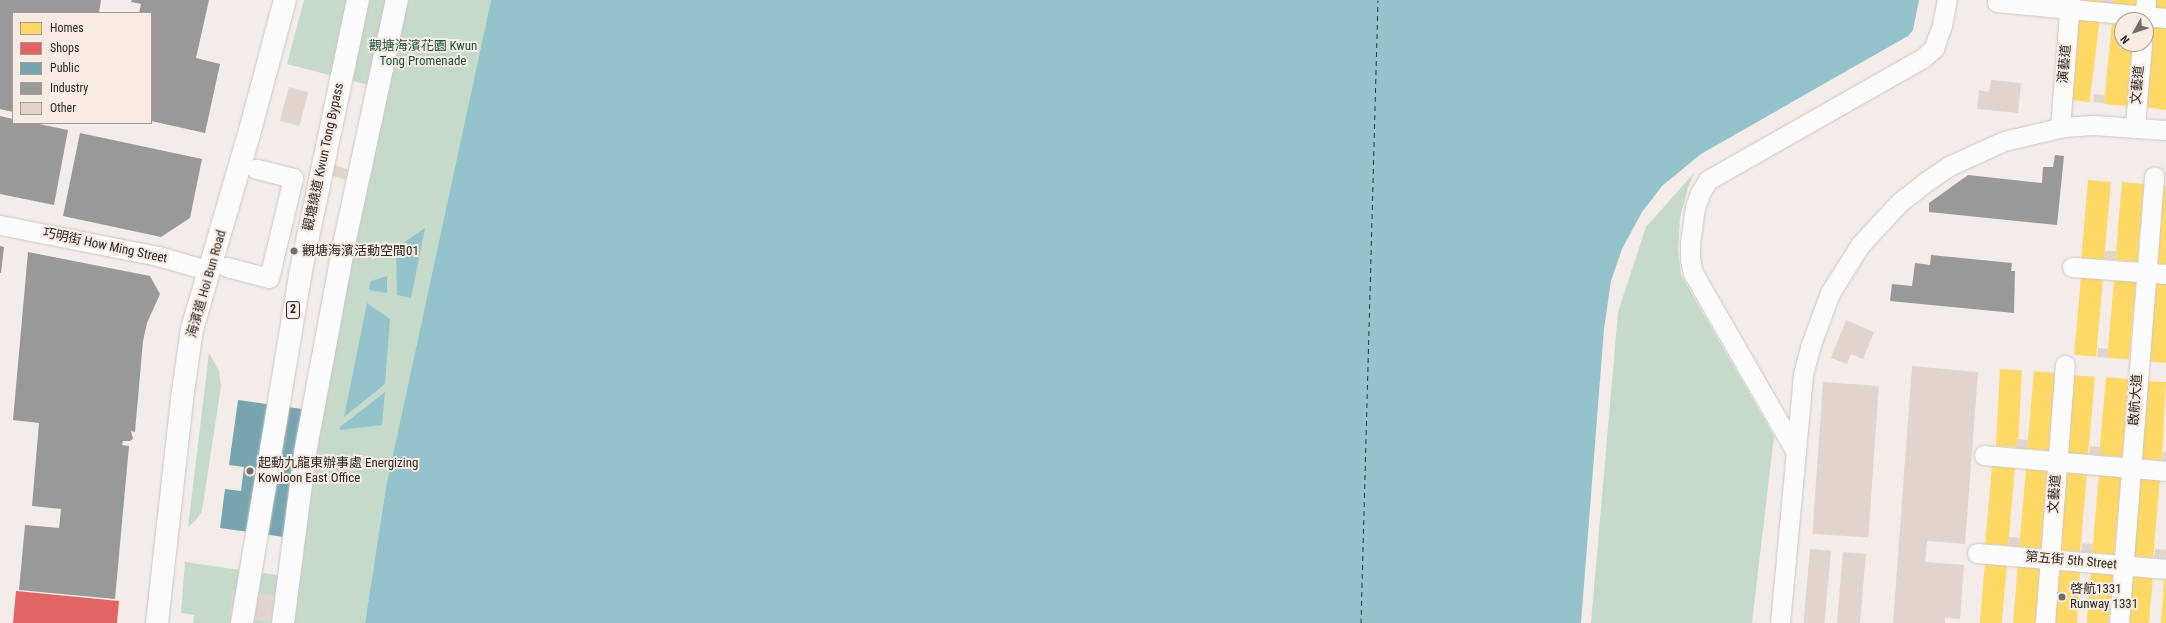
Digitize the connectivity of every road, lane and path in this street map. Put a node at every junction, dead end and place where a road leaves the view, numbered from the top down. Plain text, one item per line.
1 (285, 0) edge
2 (358, 0) edge
3 (397, 0) edge
4 (1947, 0) edge
5 (1997, 1) edge
6 (2070, 4) edge
7 (2145, 12) edge
8 (2154, 15) edge
9 (2166, 18) edge
10 (2141, 52) edge
11 (2134, 126) junction
12 (2060, 128) junction
13 (2166, 130) edge
14 (256, 169) dead end
15 (2154, 176) dead end
16 (0, 225) edge
17 (2072, 267) dead end
18 (219, 269) junction
19 (2146, 273) junction
20 (2166, 274) edge
21 (2065, 364) dead end
22 (1796, 452) junction
23 (1984, 455) dead end
24 (2057, 462) junction
25 (2131, 468) junction
26 (2166, 471) edge
27 (1977, 553) dead end
28 (2050, 559) junction
29 (2123, 565) junction
30 (2166, 569) edge
31 (161, 622) edge
32 (242, 623) edge
33 (283, 623) edge
34 (1780, 623) edge
35 (2045, 623) edge
36 (2119, 623) edge

1 - 18 main road, 海濱道 Hoi Bun Road
2 - 32 main road, 觀塘繞道 Kwun Tong Bypass / 2
3 - 33 main road
4 - 22 street
5 - 6 street
6 - 7 street
6 - 12 street, 演藝道
8 - 9 street
10 - 11 street, 文藝道
11 - 12 street
11 - 13 street
12 - 22 street
14 - 18 street, 巧明街 How Ming Street
15 - 19 street, 啟航大道
16 - 18 street, 巧明街 How Ming Street
17 - 19 street
18 - 31 main road, 海濱道 Hoi Bun Road
19 - 20 street
19 - 25 street, 啟航大道
21 - 24 street, 文藝道
22 - 34 street
23 - 24 street
24 - 25 street
24 - 28 street, 文藝道
25 - 26 street
25 - 29 street, 啟航大道
27 - 28 street, 第五街 5th Street
28 - 29 street, 第五街 5th Street
28 - 35 street, 文藝道
29 - 30 street, 第五街 5th Street
29 - 36 street, 啟航大道

